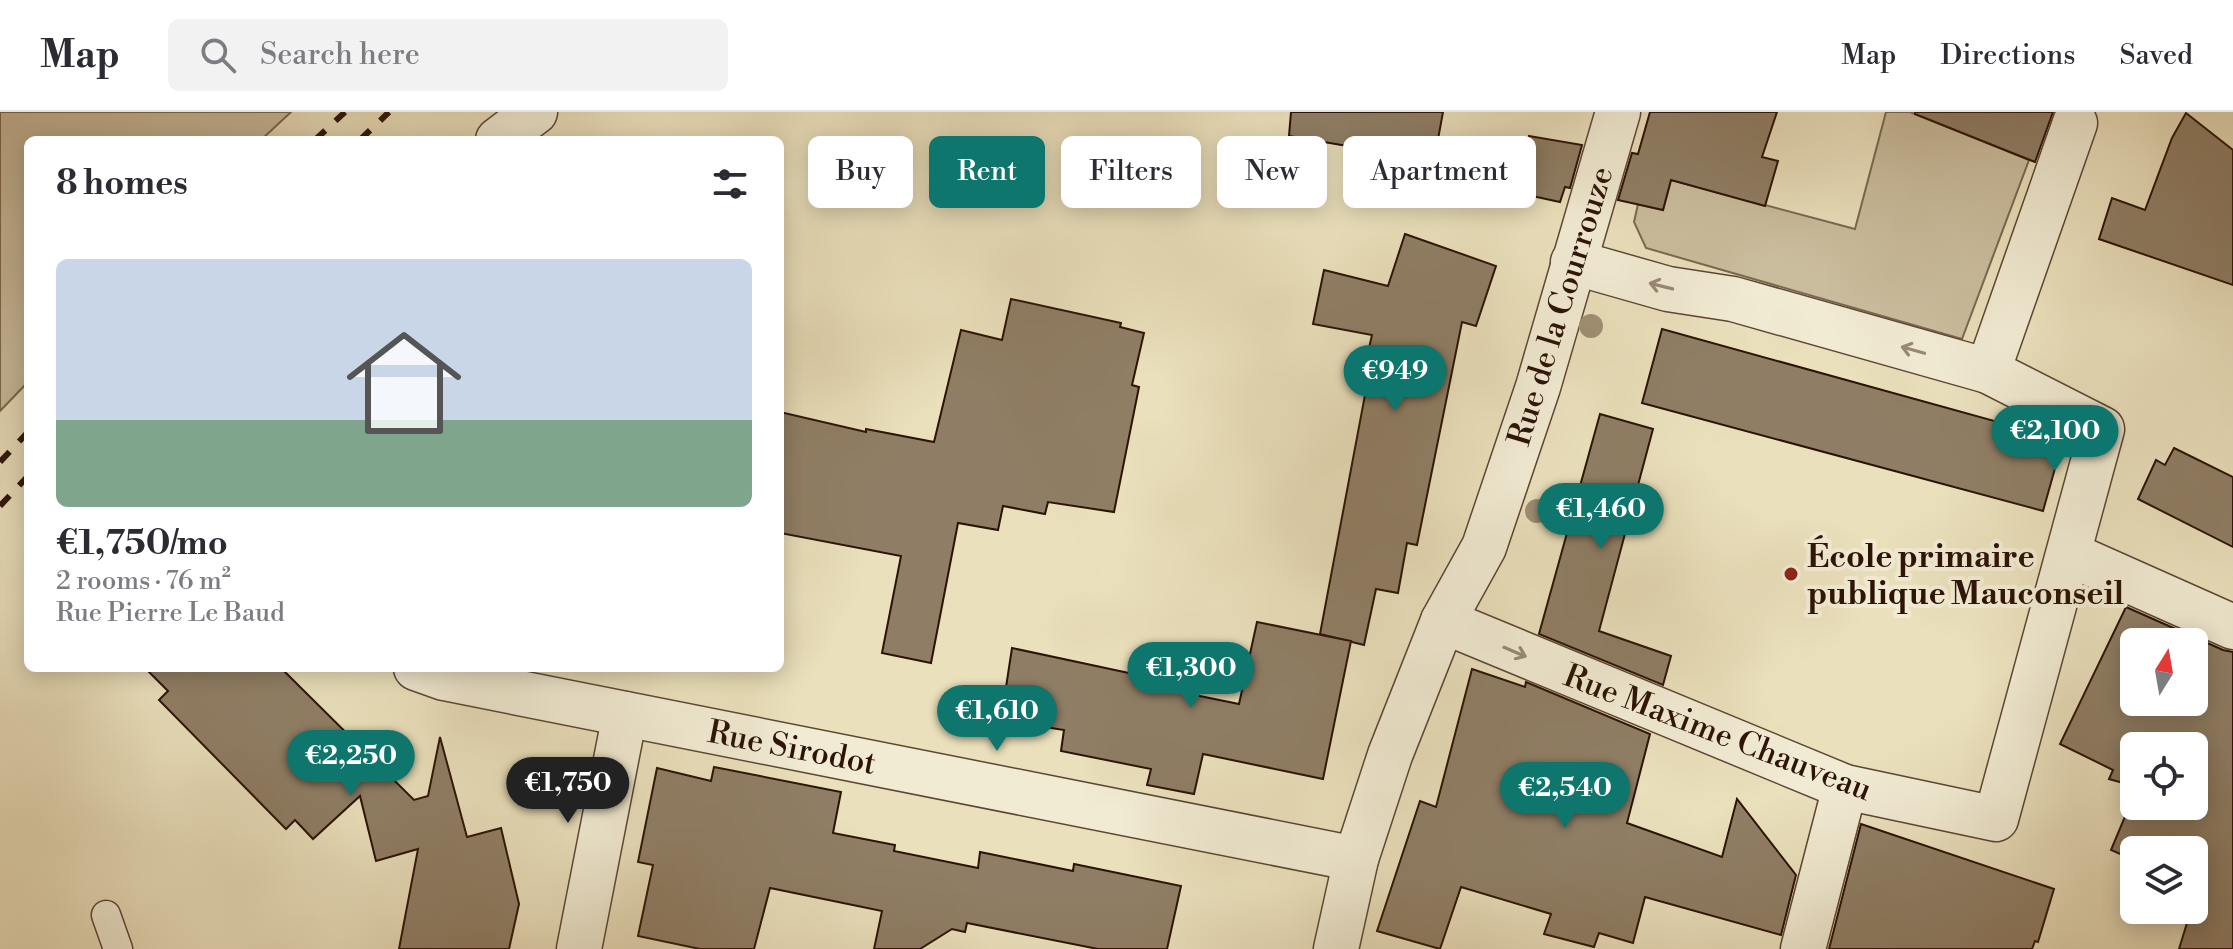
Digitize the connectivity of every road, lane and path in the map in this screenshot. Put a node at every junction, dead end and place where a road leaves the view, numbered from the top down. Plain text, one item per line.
1 (535, 112) edge
2 (1618, 112) edge
3 (2075, 123) dead end
4 (503, 136) edge
5 (1573, 262) junction
6 (1988, 371) junction
7 (2069, 554) junction
8 (1443, 621) junction
9 (2233, 627) edge
10 (427, 672) edge
11 (625, 714) junction
12 (1845, 787) junction
13 (1356, 859) junction
14 (106, 915) dead end
15 (118, 949) edge
16 (579, 949) edge
17 (1336, 949) edge
18 (1803, 949) edge

1 - 4 street
2 - 5 street, Rue de la Courrouze
3 - 6 street
6 -> 5 street, Rue Maxime Chauveau
5 - 8 street, Rue de la Courrouze
6 - 7 street, Rue Maxime Chauveau
7 - 9 street
7 - 12 street, Rue Maxime Chauveau
8 -> 12 street, Rue Maxime Chauveau
8 - 13 street, Rue de la Courrouze
10 - 11 street, Rue Sirodot
11 - 13 street, Rue Sirodot
11 - 16 street
12 - 18 street
13 - 17 street, Rue de la Courrouze
14 - 15 lane

